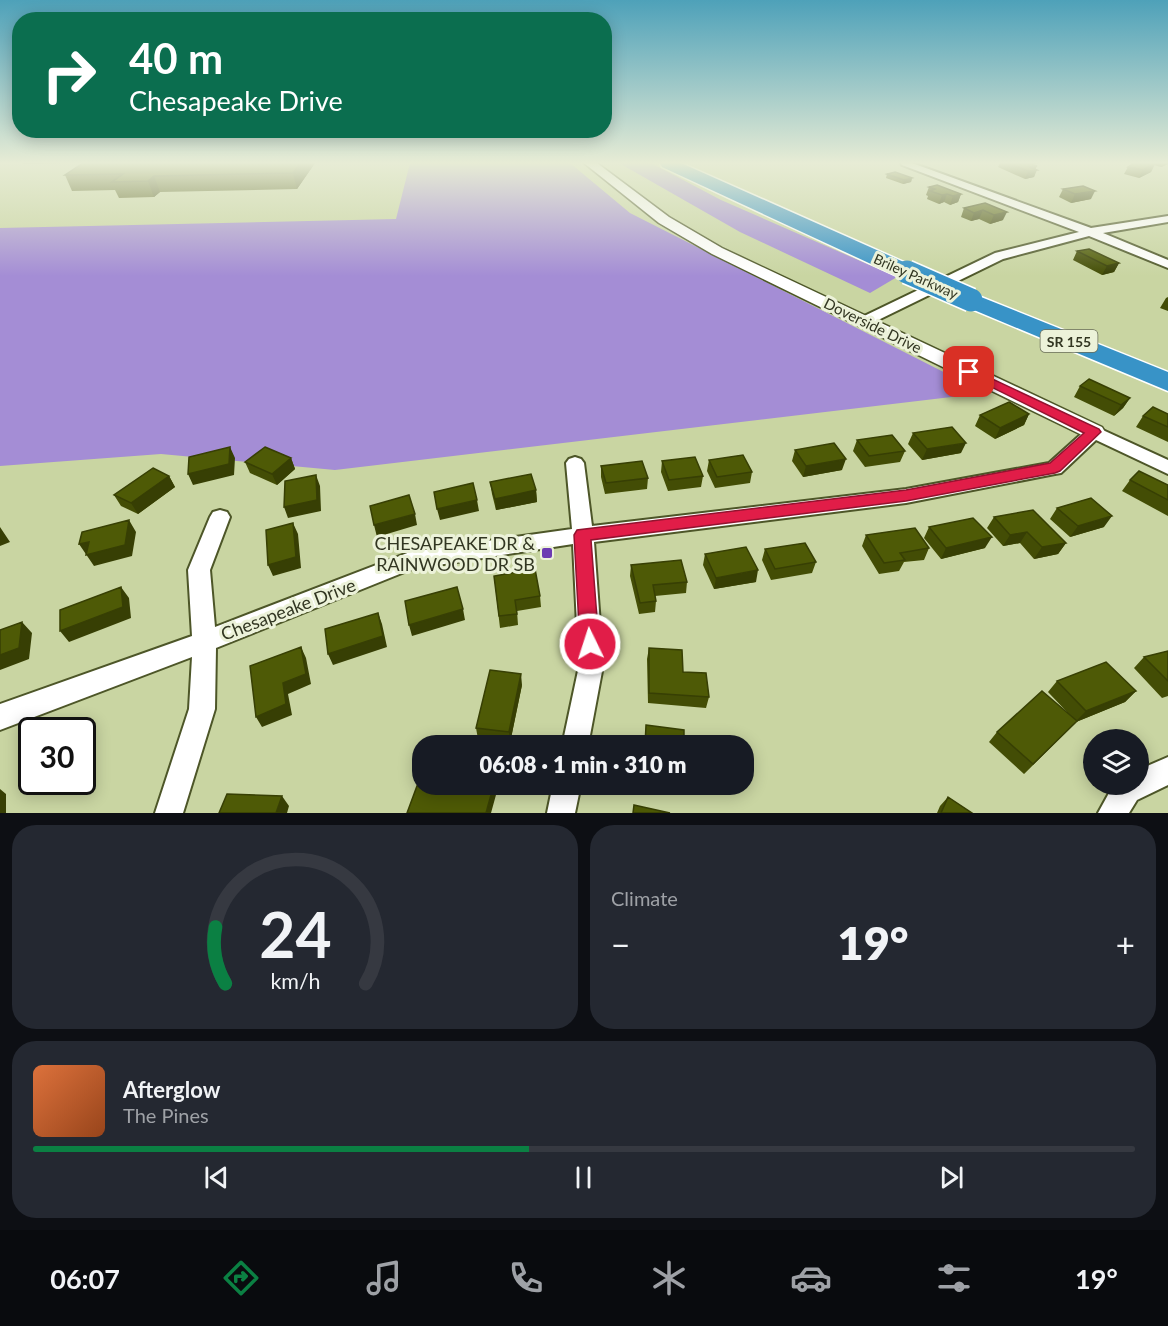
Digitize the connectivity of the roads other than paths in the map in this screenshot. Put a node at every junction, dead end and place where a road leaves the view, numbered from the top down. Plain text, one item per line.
1 (639, 201) edge
2 (757, 201) edge
3 (772, 201) edge
4 (1007, 201) edge
5 (1168, 219) edge
6 (1090, 232) junction
7 (1168, 264) edge
8 (914, 268) junction
9 (977, 295) junction
10 (865, 321) junction
11 (1168, 362) edge
12 (1168, 382) edge
13 (1094, 432) junction
14 (575, 463) dead end
15 (1168, 468) edge
16 (220, 517) dead end
17 (583, 535) junction
18 (204, 642) junction
19 (0, 717) edge
20 (577, 735) edge
21 (1168, 771) edge
22 (1149, 779) edge
23 (565, 795) edge
24 (1124, 795) edge
25 (169, 813) edge
26 (561, 813) edge
27 (1112, 813) edge

1 - 10 street, Doverside Drive
2 - 8 highway, Briley Parkway / SR 155
3 - 8 highway, Briley Parkway / SR 155
4 - 6 street
5 - 6 street
6 - 7 street
6 - 10 street
8 - 9 highway, Briley Parkway / SR 155, bridge
9 - 11 highway, Briley Parkway / SR 155
9 - 12 highway, Briley Parkway / SR 155
10 - 13 street, Doverside Drive
13 - 15 street, Doverside Drive
13 - 17 street, Chesapeake Drive
14 - 17 street
16 - 18 street
17 - 18 street, Chesapeake Drive
17 - 20 street
18 - 19 street, Chesapeake Drive
18 - 25 street
21 - 22 street
23 - 26 street
24 - 27 street

